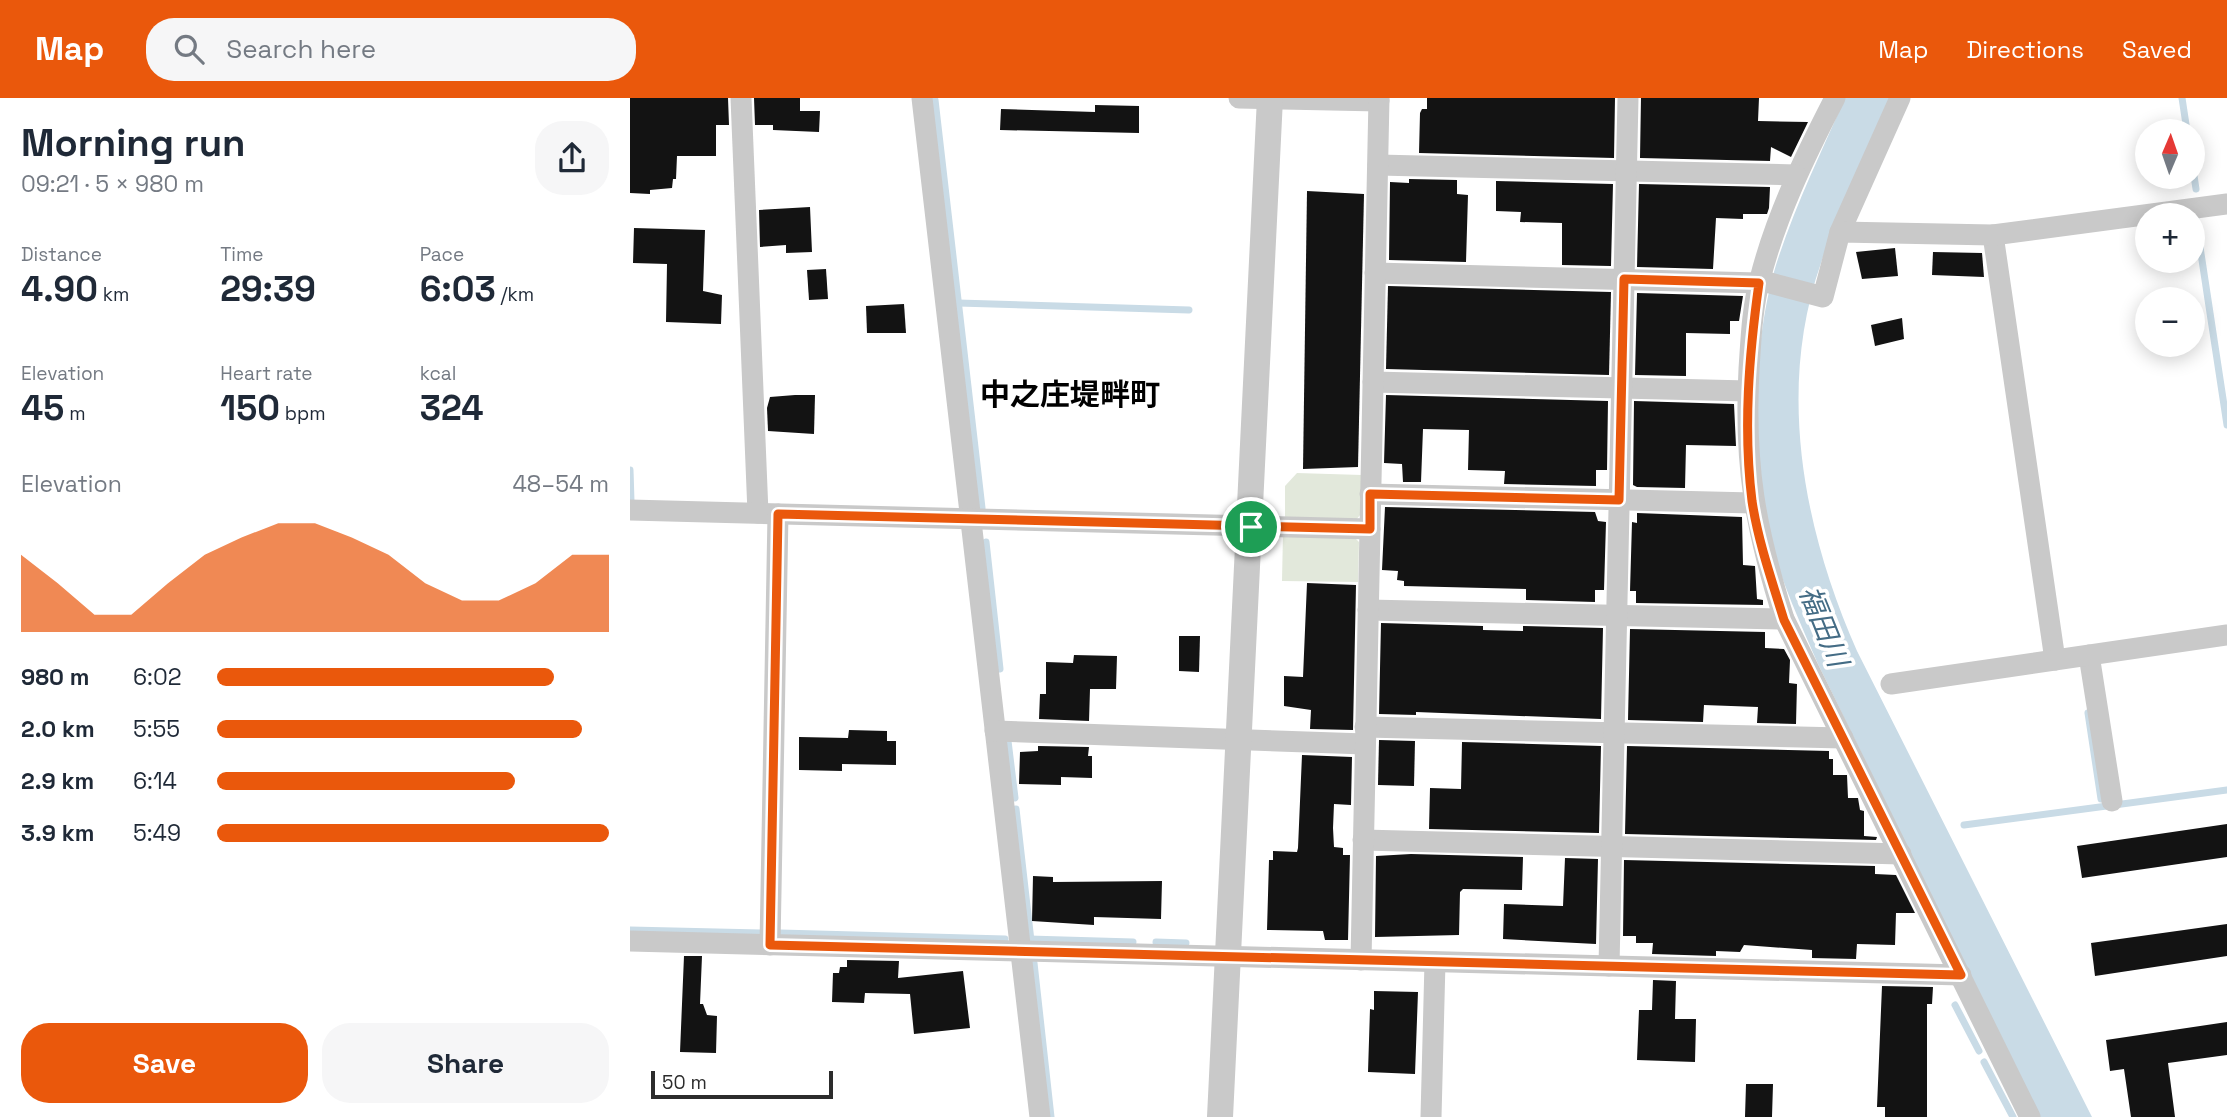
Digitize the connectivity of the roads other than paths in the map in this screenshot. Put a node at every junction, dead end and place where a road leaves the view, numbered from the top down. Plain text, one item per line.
1 (741, 98) edge
2 (922, 98) edge
3 (1239, 98) edge
4 (1270, 98) edge
5 (1628, 98) edge
6 (1835, 98) edge
7 (1900, 98) edge
8 (1379, 99) edge
9 (1378, 165) junction
10 (1626, 171) junction
11 (1796, 175) junction
12 (2227, 204) edge
13 (1840, 232) junction
14 (1993, 235) junction
15 (1375, 273) junction
16 (1624, 279) junction
17 (1762, 281) junction
18 (1373, 382) junction
19 (1622, 388) junction
20 (1748, 391) junction
21 (1370, 494) junction
22 (1619, 500) junction
23 (1753, 503) junction
24 (630, 510) edge
25 (768, 514) junction
26 (970, 519) junction
27 (1251, 527) junction
28 (1370, 529) junction
29 (1368, 610) junction
30 (1617, 616) junction
31 (1784, 620) junction
32 (2227, 635) edge
33 (2089, 655) junction
34 (2055, 660) junction
35 (1891, 684) dead end
36 (995, 731) junction
37 (1614, 733) junction
38 (1365, 735) junction
39 (1240, 738) junction
40 (1843, 738) junction
41 (2112, 800) dead end
42 (1363, 841) junction
43 (1612, 847) junction
44 (1901, 854) junction
45 (630, 941) edge
46 (770, 945) junction
47 (1020, 951) junction
48 (1228, 957) junction
49 (1360, 961) junction
50 (1435, 962) junction
51 (1609, 966) junction
52 (1961, 975) junction
53 (1040, 1117) edge
54 (1220, 1117) edge
55 (1431, 1117) edge
56 (2030, 1117) edge

1 - 25 street
2 - 26 street
3 - 4 street
4 - 8 street
4 - 27 street
5 - 10 street
6 - 11 street
7 - 13 street
8 - 9 street
9 - 10 street
9 - 15 street
10 - 11 street
10 - 16 street
11 - 17 street
12 - 14 street
13 - 14 street
13 - 17 street
14 - 34 street
15 - 16 street
15 - 18 street
16 - 17 street
16 - 19 street
17 - 20 street
18 - 19 street
18 - 21 street
19 - 20 street
19 - 22 street
20 - 23 street
21 - 22 street
21 - 28 street
22 - 23 street
22 - 30 street
23 - 31 street
24 - 25 street
25 - 26 street
25 - 46 street
26 - 27 street
26 - 36 street
27 - 28 street
27 - 39 street
28 - 29 street
29 - 30 street
29 - 38 street
30 - 31 street
30 - 37 street
31 - 40 street
32 - 33 street
33 - 34 street
33 - 41 street
34 - 35 street
36 - 39 street
36 - 47 street
37 - 38 street
37 - 40 street
37 - 43 street
38 - 39 street
38 - 42 street
39 - 48 street
40 - 44 street
42 - 43 street
42 - 49 street
43 - 44 street
43 - 51 street
44 - 52 street
45 - 46 street
46 - 47 street
47 - 48 street
47 - 53 street
48 - 49 street
48 - 54 street
49 - 50 street
50 - 51 street
50 - 55 street
51 - 52 street
52 - 56 street

